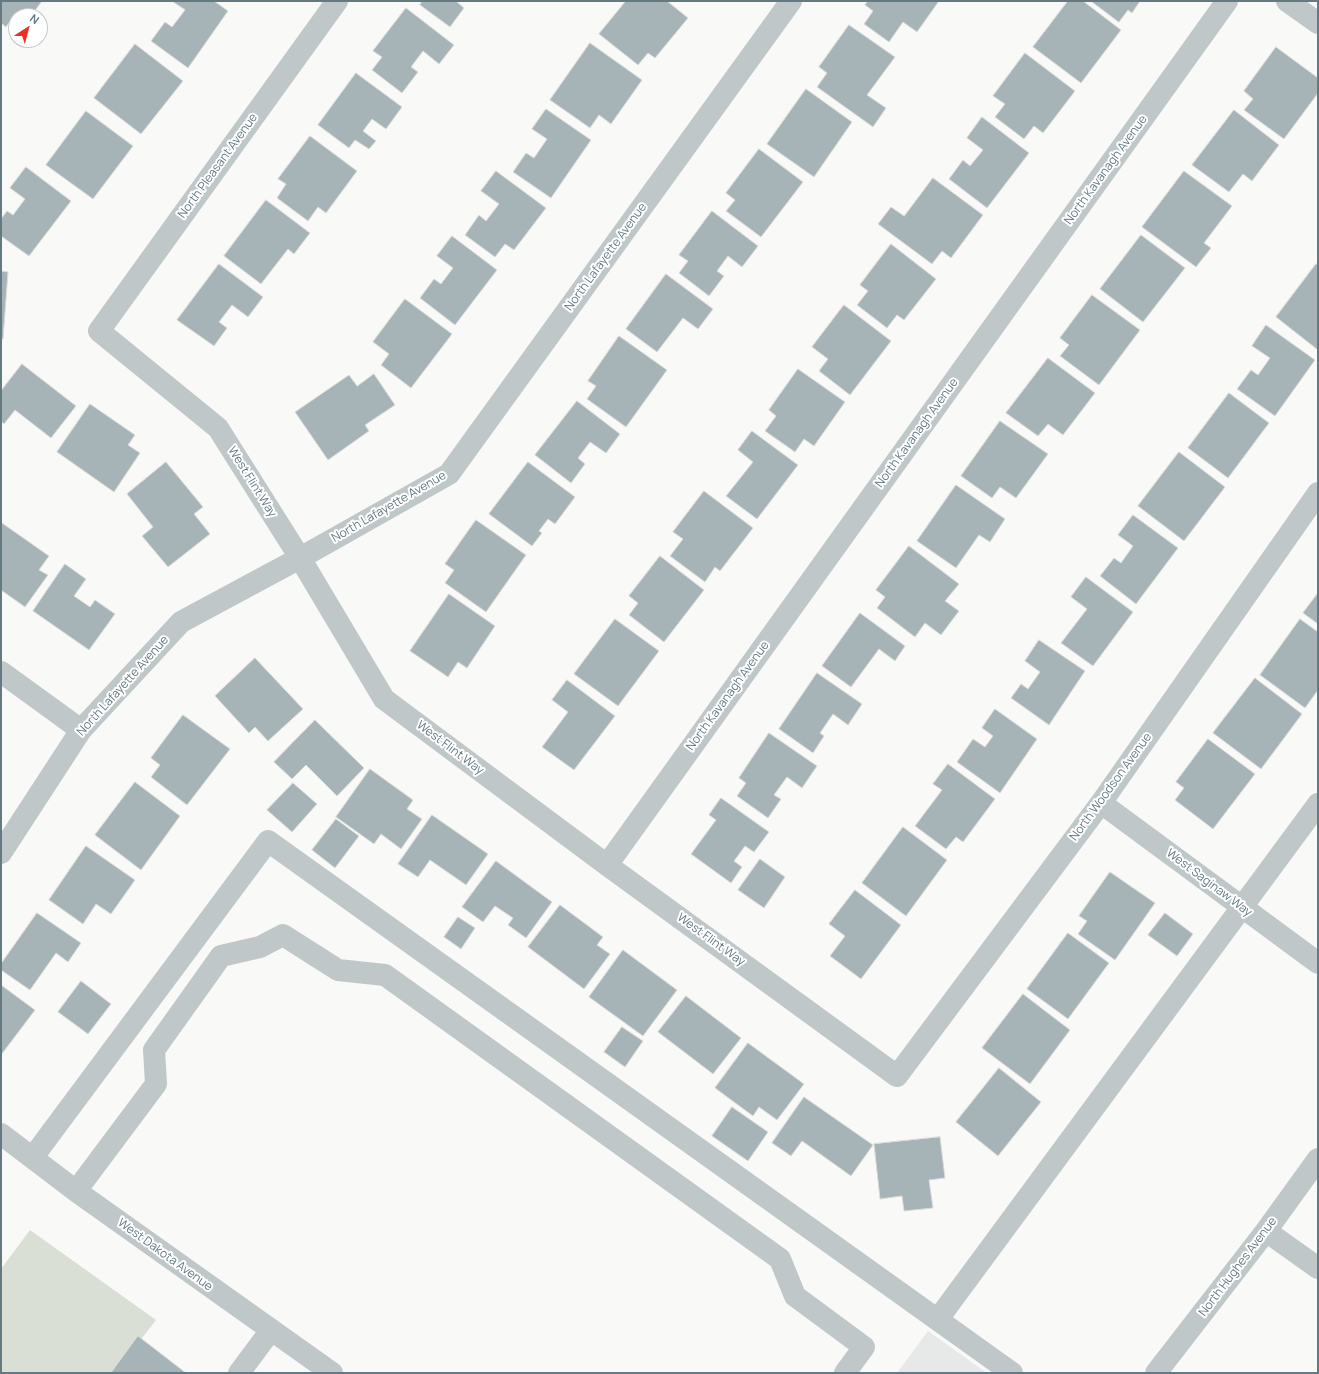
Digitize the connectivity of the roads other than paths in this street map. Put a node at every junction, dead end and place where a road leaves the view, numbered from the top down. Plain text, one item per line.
1 (337, 1) edge
2 (791, 1) edge
3 (1228, 1) edge
4 (1287, 1) edge
5 (1318, 24) edge
6 (99, 331) joint
7 (1318, 493) edge
8 (300, 558) junction
9 (1, 672) edge
10 (80, 730) junction
11 (1101, 802) junction
12 (1318, 804) edge
13 (1, 853) edge
14 (607, 865) junction
15 (1241, 907) junction
16 (1318, 963) edge
17 (897, 1076) joint
18 (1, 1134) edge
19 (33, 1157) junction
20 (1318, 1159) edge
21 (76, 1191) junction
22 (1266, 1232) junction
23 (1318, 1268) edge
24 (938, 1319) junction
25 (271, 1330) junction
26 (239, 1373) edge
27 (332, 1373) edge
28 (845, 1373) edge
29 (1012, 1373) edge
30 (1156, 1373) edge

1 - 6 street, North Pleasant Avenue
2 - 8 street, North Lafayette Avenue
3 - 14 street, North Kavanagh Avenue
4 - 5 street
6 - 8 street, West Flint Way
7 - 11 street, North Woodson Avenue
8 - 10 street, North Lafayette Avenue
8 - 14 street, West Flint Way
9 - 10 street
10 - 13 street, North Lafayette Avenue
11 - 15 street, West Saginaw Way
11 - 17 street, North Woodson Avenue
12 - 15 street
14 - 17 street, West Flint Way
15 - 16 street, West Saginaw Way
15 - 24 street
18 - 19 street, West Dakota Avenue
19 - 21 street, West Dakota Avenue
19 - 24 street
20 - 22 street, North Hughes Avenue
21 - 25 street, West Dakota Avenue
21 - 28 street
22 - 23 street
22 - 30 street, North Hughes Avenue
24 - 29 street
25 - 26 street
25 - 27 street, West Dakota Avenue

